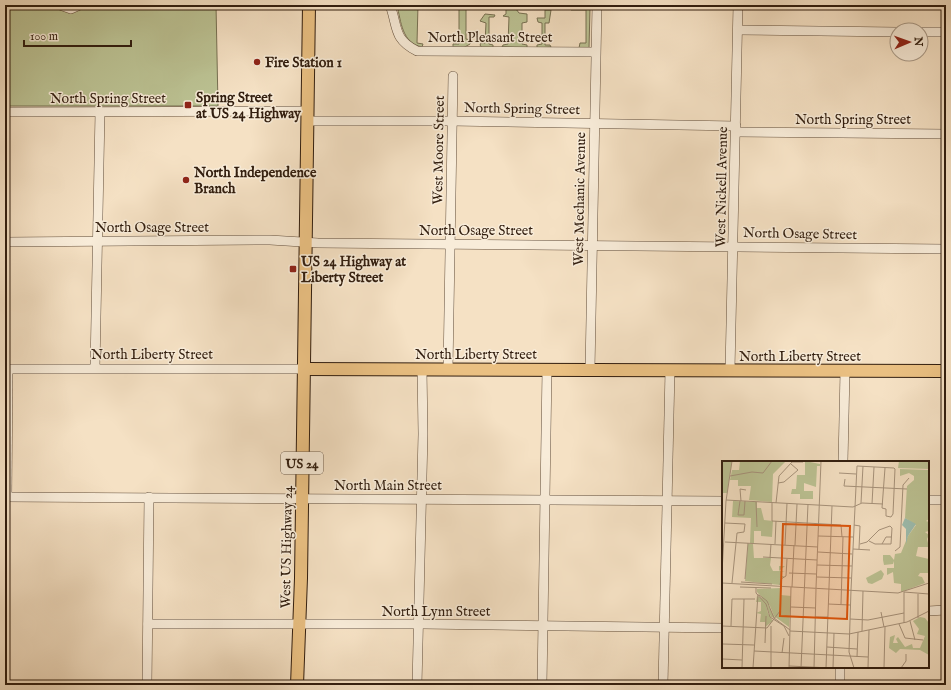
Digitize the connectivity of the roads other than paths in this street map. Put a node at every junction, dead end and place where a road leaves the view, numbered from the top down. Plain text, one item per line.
1 (60, 5) edge
2 (80, 5) edge
3 (305, 5) edge
4 (309, 5) edge
5 (317, 5) edge
6 (390, 5) edge
7 (597, 5) edge
8 (738, 5) edge
9 (309, 21) junction
10 (738, 30) junction
11 (889, 32) edge
12 (929, 32) edge
13 (946, 32) edge
14 (595, 52) junction
15 (453, 76) dead end
16 (5, 112) edge
17 (100, 112) junction
18 (308, 116) junction
19 (452, 121) junction
20 (594, 123) junction
21 (736, 129) junction
22 (946, 134) edge
23 (96, 241) junction
24 (5, 242) edge
25 (306, 242) junction
26 (450, 243) junction
27 (592, 245) junction
28 (733, 247) junction
29 (946, 249) edge
30 (95, 368) junction
31 (7, 369) edge
32 (304, 369) junction
33 (422, 369) junction
34 (448, 369) junction
35 (547, 370) junction
36 (590, 370) junction
37 (670, 370) junction
38 (730, 370) junction
39 (845, 371) junction
40 (946, 371) edge
41 (843, 461) edge
42 (6, 497) edge
43 (149, 497) junction
44 (302, 498) junction
45 (421, 499) junction
46 (545, 500) junction
47 (929, 500) edge
48 (946, 500) edge
49 (667, 501) junction
50 (722, 501) edge
51 (929, 610) edge
52 (946, 610) edge
53 (148, 624) junction
54 (300, 624) junction
55 (418, 624) junction
56 (542, 626) junction
57 (665, 628) junction
58 (722, 628) edge
59 (840, 668) edge
60 (147, 685) edge
61 (297, 685) edge
62 (417, 685) edge
63 (542, 685) edge
64 (663, 685) edge
65 (840, 685) edge

1 - 2 street
3 - 9 main road
4 - 9 main road, US 24
5 - 9 main road
6 - 14 street, North Pleasant Street
7 - 14 street, West Mechanic Avenue
8 - 10 street, West Nickell Avenue
9 - 18 main road, US 24
10 - 11 street
10 - 21 street, West Nickell Avenue
12 - 13 street
14 - 20 street, West Mechanic Avenue
15 - 19 street, West Moore Street
16 - 17 street, North Spring Street
17 - 18 street, North Spring Street
17 - 23 street
18 - 19 street, North Spring Street
18 - 25 main road, US 24
19 - 20 street, North Spring Street
19 - 26 street, West Moore Street
20 - 21 street, North Spring Street
20 - 27 street, West Mechanic Avenue
21 - 22 street, North Spring Street
21 - 28 street, West Nickell Avenue
23 - 24 street, North Osage Street
23 - 25 street, North Osage Street
23 - 30 street
25 - 26 street, North Osage Street
25 - 32 main road, West US Highway 24 / US 24
26 - 27 street, North Osage Street
26 - 34 street, West Moore Street
27 - 28 street, North Osage Street
27 - 36 street, West Mechanic Avenue
28 - 29 street, North Osage Street
28 - 38 street, West Nickell Avenue
30 - 31 street, North Liberty Street
30 - 32 street, North Liberty Street
31 - 42 street
32 - 33 main road, North Liberty Street
32 - 44 main road, West US Highway 24 / US 24
33 - 34 main road, North Liberty Street
33 - 45 street
34 - 35 main road, North Liberty Street
35 - 36 main road, North Liberty Street
35 - 46 street
36 - 37 main road, North Liberty Street
37 - 38 main road, North Liberty Street
37 - 49 street
38 - 39 main road, North Liberty Street
39 - 40 main road, North Liberty Street
39 - 41 street
42 - 43 street, North Main Street
43 - 44 street, North Main Street
43 - 53 street
44 - 45 street, North Main Street
44 - 54 main road, West US Highway 24 / US 24
45 - 46 street, North Main Street
45 - 55 street
46 - 49 street, North Main Street
46 - 56 street
47 - 48 street
49 - 50 street, North Main Street
49 - 57 street
51 - 52 street
53 - 54 street, North Lynn Street
53 - 60 street
54 - 55 street, North Lynn Street
54 - 61 main road, West US Highway 24 / US 24
55 - 56 street, North Lynn Street
55 - 62 street
56 - 57 street, North Lynn Street
56 - 63 street
57 - 58 street, North Lynn Street
57 - 64 street
59 - 65 street

